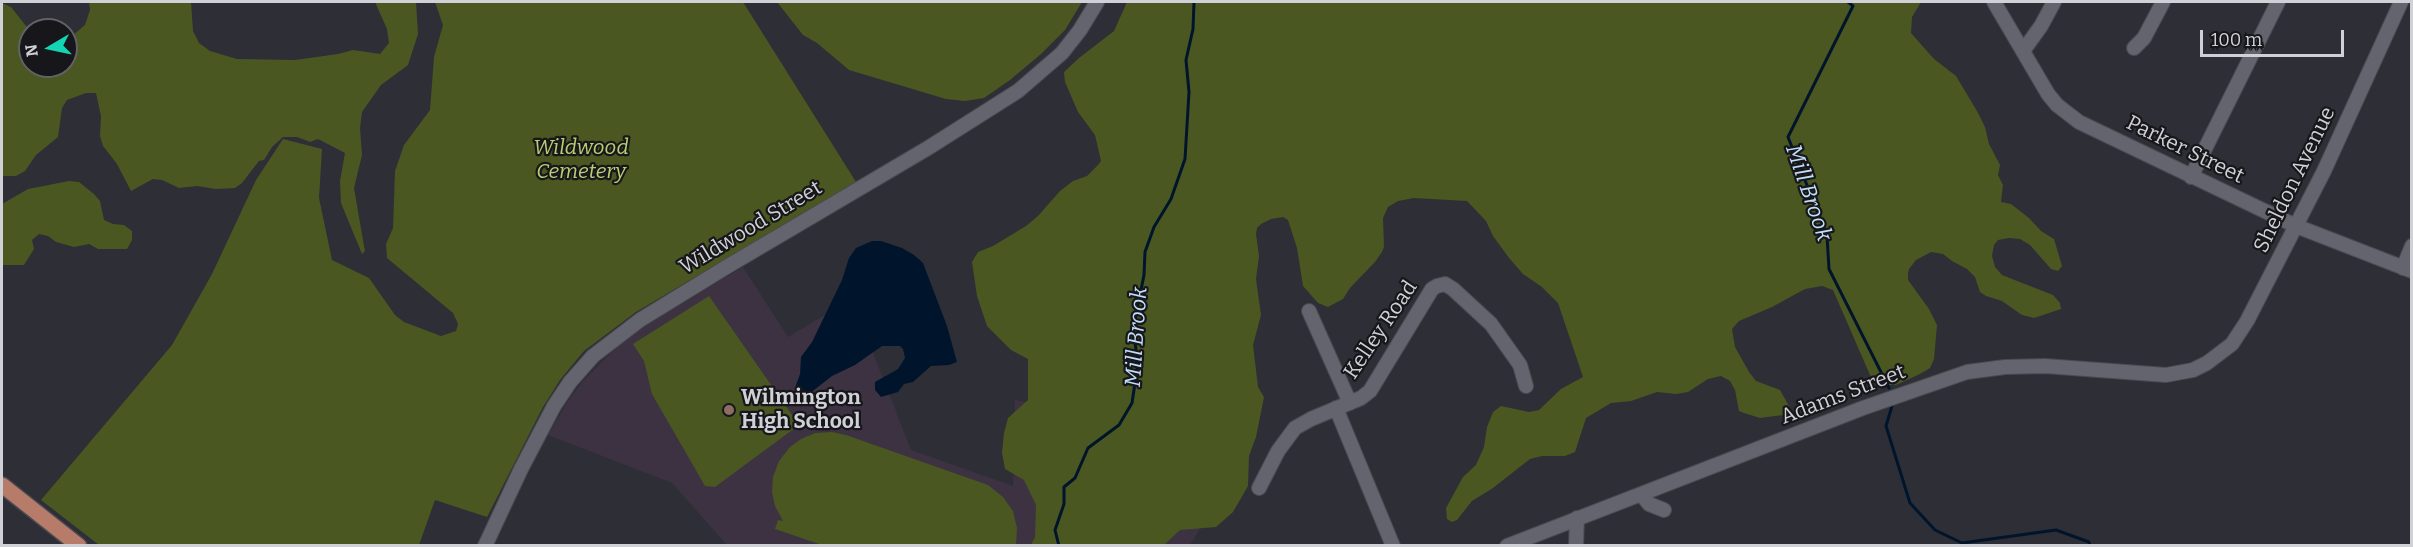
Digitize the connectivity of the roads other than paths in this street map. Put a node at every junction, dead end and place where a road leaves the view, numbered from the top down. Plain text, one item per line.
1 (1096, 2) edge
2 (1994, 2) edge
3 (2054, 2) edge
4 (2163, 2) edge
5 (2275, 2) edge
6 (2401, 2) edge
7 (2134, 48) dead end
8 (2023, 51) junction
9 (2191, 177) junction
10 (2296, 226) junction
11 (2412, 246) edge
12 (2407, 269) edge
13 (1309, 311) dead end
14 (2207, 363) joint
15 (1526, 386) dead end
16 (1350, 403) junction
17 (1336, 408) junction
18 (2, 485) edge
19 (1259, 488) dead end
20 (1641, 494) junction
21 (1664, 510) dead end
22 (1577, 518) junction
23 (79, 546) edge
24 (485, 546) edge
25 (1393, 546) edge
26 (1507, 546) edge
27 (1576, 546) edge

1 - 24 street, Wildwood Street
2 - 8 street, Parker Street
3 - 8 street
4 - 7 street
5 - 9 street
6 - 10 street, Sheldon Avenue
8 - 9 street, Parker Street
9 - 10 street, Parker Street
10 - 12 street, Parker Street
10 - 14 street, Sheldon Avenue
11 - 12 street
13 - 16 street
14 - 20 street, Adams Street
15 - 16 street, Kelley Road
16 - 17 street, Kelley Road
17 - 19 street, Kelley Road
17 - 25 street
18 - 23 main road
20 - 21 street
20 - 22 street, Adams Street
22 - 26 street, Adams Street
22 - 27 street

